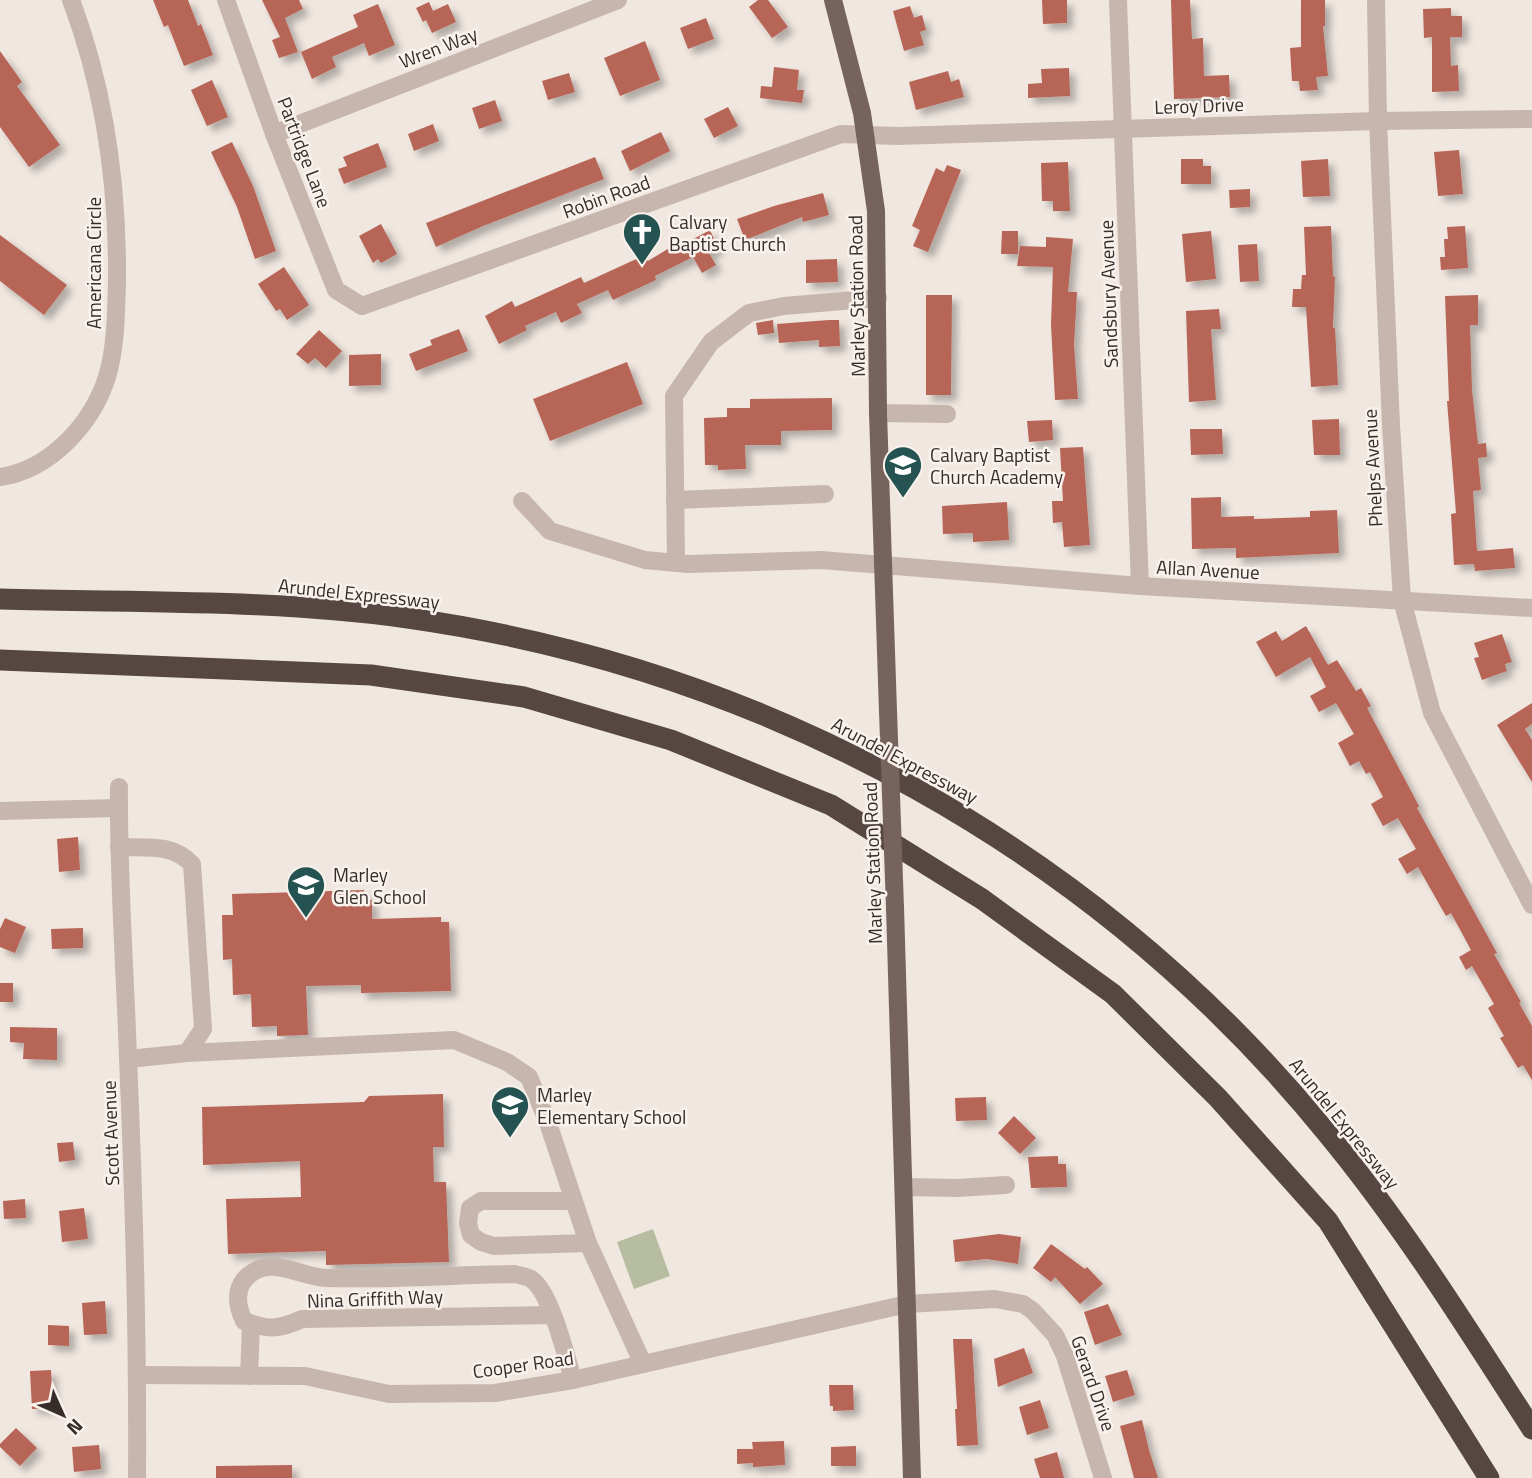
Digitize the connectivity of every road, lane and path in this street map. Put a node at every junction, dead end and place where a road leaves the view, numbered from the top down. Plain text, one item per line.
1 (71, 0) edge
2 (226, 0) edge
3 (618, 0) edge
4 (833, 0) edge
5 (1118, 0) edge
6 (1376, 0) edge
7 (1532, 119) edge
8 (1378, 121) junction
9 (1123, 128) junction
10 (274, 134) junction
11 (867, 135) junction
12 (878, 298) junction
13 (362, 306) joint
14 (878, 414) junction
15 (947, 414) dead end
16 (0, 477) edge
17 (825, 494) dead end
18 (675, 499) junction
19 (522, 501) dead end
20 (676, 563) junction
21 (882, 564) junction
22 (1140, 586) junction
23 (0, 599) edge
24 (1402, 600) junction
25 (1532, 608) edge
26 (0, 660) edge
27 (120, 787) dead end
28 (119, 808) junction
29 (0, 811) edge
30 (119, 847) junction
31 (1532, 905) edge
32 (187, 1053) junction
33 (128, 1059) junction
34 (1006, 1185) dead end
35 (905, 1187) junction
36 (573, 1201) junction
37 (588, 1243) junction
38 (907, 1304) junction
39 (553, 1315) junction
40 (251, 1324) junction
41 (643, 1364) junction
42 (138, 1375) junction
43 (249, 1376) junction
44 (573, 1380) junction
45 (1532, 1429) edge
46 (137, 1478) edge
47 (912, 1478) edge
48 (1103, 1478) edge
49 (1489, 1478) edge

1 - 16 street, Americana Circle
2 - 10 street, Partridge Lane
3 - 10 street, Wren Way
4 - 11 main road, Marley Station Road
5 - 9 street, Sandsbury Avenue
6 - 8 street, Phelps Avenue
7 - 8 street, Leroy Drive
8 - 9 street, Leroy Drive
8 - 24 street, Phelps Avenue
9 - 11 street, Leroy Drive
9 - 22 street, Sandsbury Avenue
10 - 13 street, Partridge Lane
11 - 12 main road, Marley Station Road
11 - 13 street, Robin Road
12 - 14 main road, Marley Station Road
12 - 18 street
14 - 15 street
14 - 21 main road, Marley Station Road
17 - 18 street
18 - 20 street
19 - 20 street, Allan Avenue
20 - 21 street, Allan Avenue
21 - 22 street, Allan Avenue
21 - 35 main road, Marley Station Road, bridge
22 - 24 street, Allan Avenue
23 - 45 highway, Arundel Expressway
24 - 25 street, Allan Avenue
24 - 31 street, Phelps Avenue
26 - 49 highway
27 - 28 street, Scott Avenue
28 - 29 street
28 - 30 street, Scott Avenue
30 - 32 street
30 - 33 street, Scott Avenue
32 - 33 street
32 - 36 street
33 - 42 street, Scott Avenue
34 - 35 street
35 - 38 main road, Marley Station Road
36 - 37 street
36 - 37 street
37 - 41 street
38 - 41 street, Cooper Road
38 - 47 main road, Marley Station Road
38 - 48 street, Gerard Drive
39 - 40 street, Nina Griffith Way
39 - 40 street, Nina Griffith Way
39 - 44 street, Nina Griffith Way
40 - 43 street
41 - 44 street, Cooper Road
42 - 43 street, Cooper Road
42 - 46 street, Scott Avenue
43 - 44 street, Cooper Road

